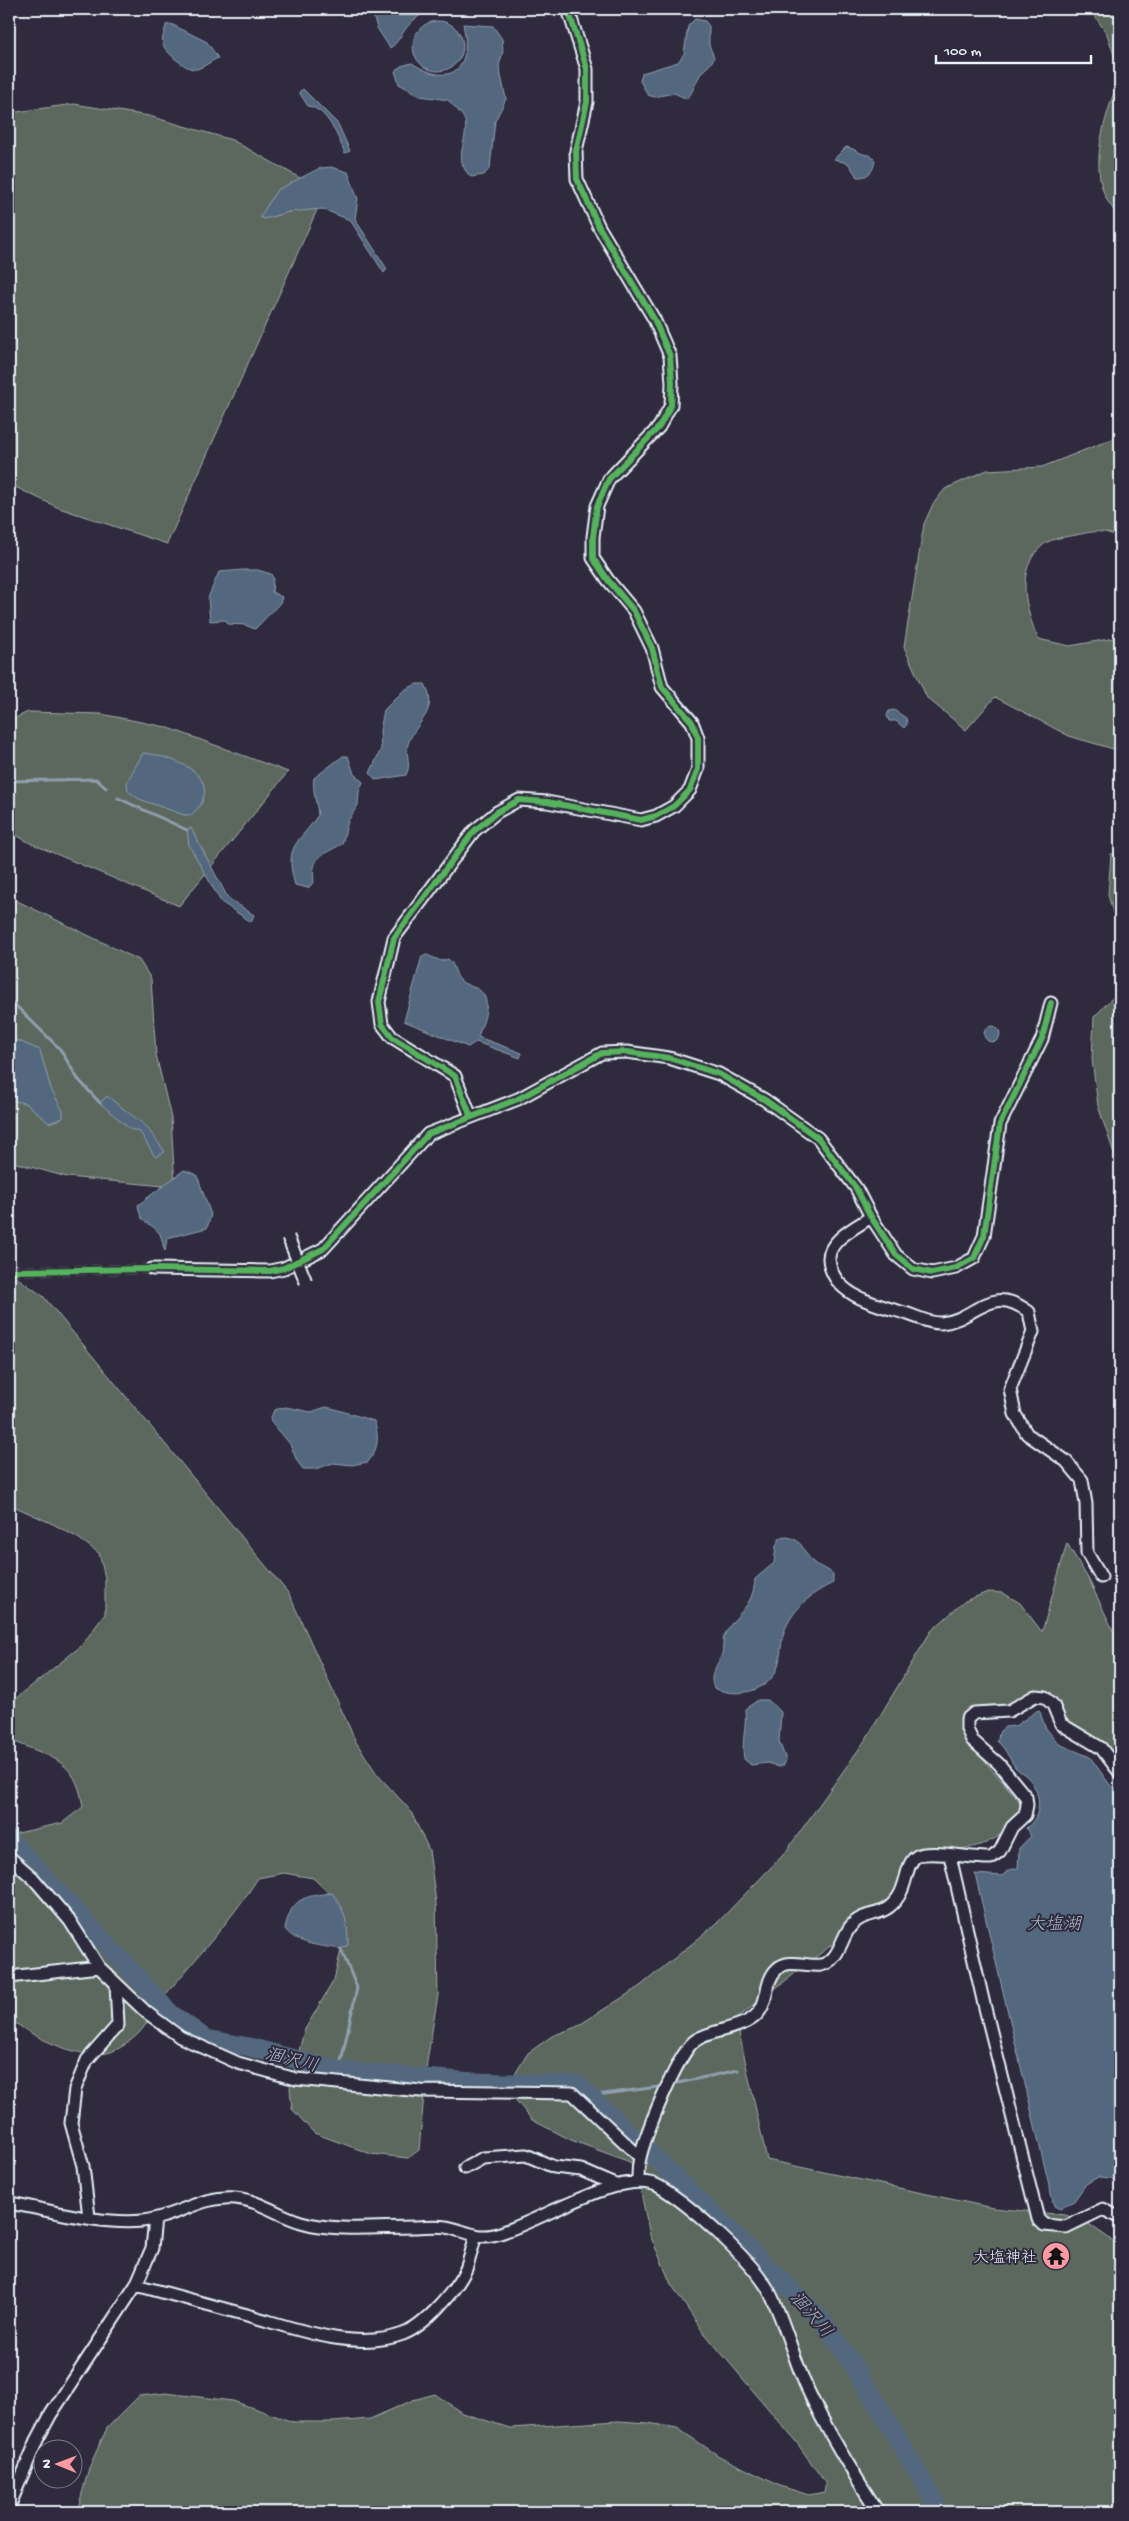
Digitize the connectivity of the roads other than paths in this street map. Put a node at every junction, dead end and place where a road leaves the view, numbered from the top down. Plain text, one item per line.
1 (568, 9) edge
2 (1052, 1003) dead end
3 (471, 1118) junction
4 (871, 1218) junction
5 (288, 1237) dead end
6 (152, 1269) tunnel mouth
7 (306, 1282) dead end
8 (1101, 1577) dead end
9 (1120, 1773) edge
10 (950, 1856) junction
11 (9, 1857) edge
12 (99, 1967) junction
13 (9, 1976) edge
14 (116, 1983) junction
15 (640, 2157) junction
16 (465, 2168) dead end
17 (638, 2180) junction
18 (618, 2186) junction
19 (9, 2203) edge
20 (89, 2217) junction
21 (1120, 2218) edge
22 (155, 2219) junction
23 (476, 2236) junction
24 (136, 2285) junction
25 (9, 2507) edge
26 (878, 2512) edge

1 - 3 street
2 - 4 street
3 - 4 street
3 - 6 street
4 - 8 street
5 - 7 street, bridge
9 - 10 street
10 - 15 street
10 - 21 street
11 - 12 street
12 - 13 street
12 - 14 street
14 - 15 street
14 - 20 street
15 - 17 street
16 - 18 street
17 - 18 street
17 - 26 street
18 - 23 street
19 - 20 street
20 - 22 street
22 - 23 street
22 - 24 street
23 - 24 street
24 - 25 street

